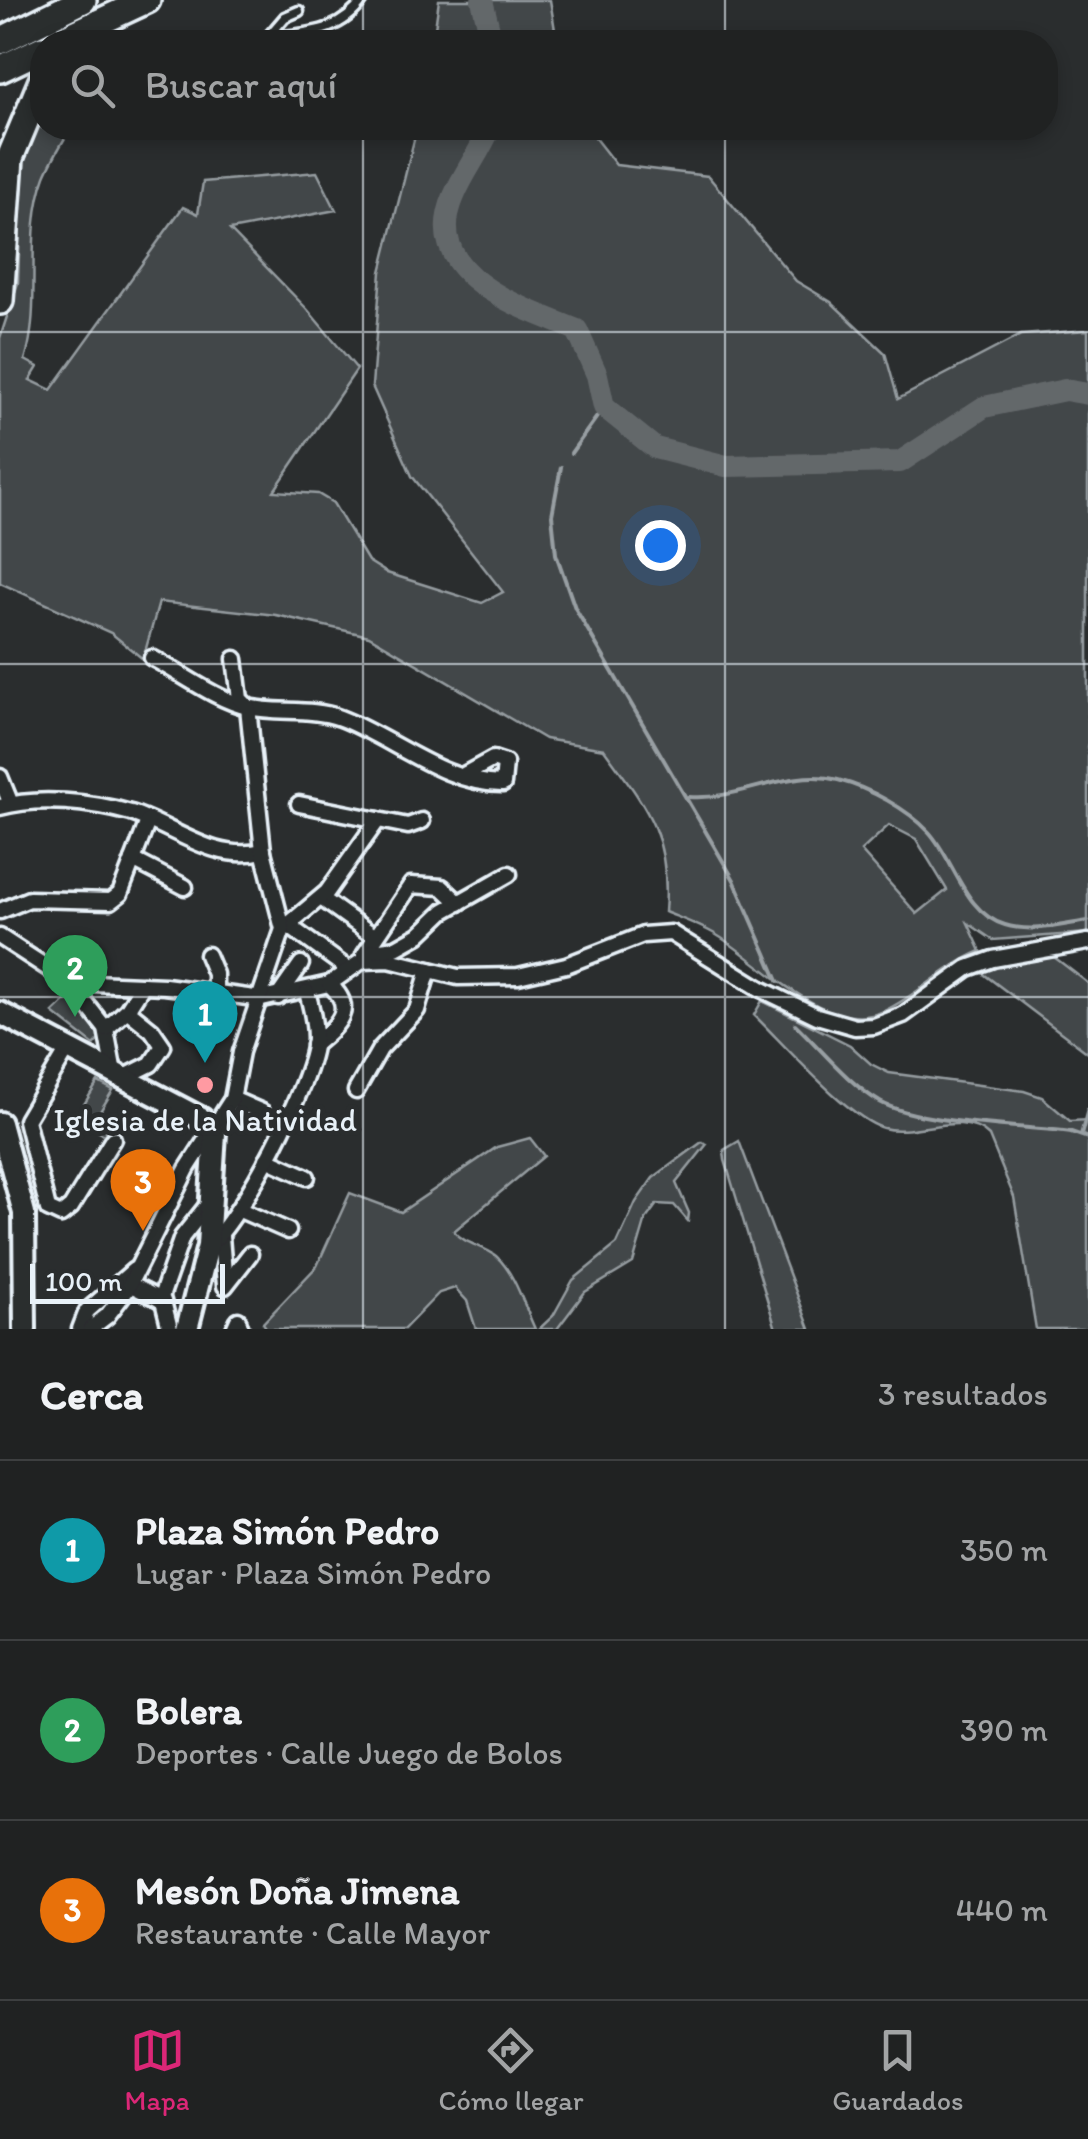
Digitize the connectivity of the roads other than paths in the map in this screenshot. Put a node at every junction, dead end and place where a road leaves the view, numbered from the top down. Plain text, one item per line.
1 (62, 0) edge
2 (83, 0) edge
3 (147, 0) edge
4 (363, 0) edge
5 (300, 11) dead end
6 (0, 26) edge
7 (94, 30) edge
8 (274, 30) edge
9 (328, 30) edge
10 (0, 40) edge
11 (30, 55) edge
12 (0, 69) edge
13 (30, 110) edge
14 (0, 301) edge
15 (152, 658) dead end
16 (236, 659) dead end
17 (248, 707) junction
18 (464, 776) dead end
19 (0, 777) edge
20 (299, 804) dead end
21 (6, 805) edge
22 (378, 820) junction
23 (148, 821) junction
24 (422, 821) dead end
25 (263, 851) junction
26 (134, 860) junction
27 (509, 874) dead end
28 (186, 887) dead end
29 (321, 898) junction
30 (459, 903) junction
31 (0, 911) edge
32 (286, 927) junction
33 (374, 936) junction
34 (0, 937) edge
35 (1088, 942) edge
36 (207, 954) dead end
37 (300, 964) dead end
38 (355, 965) junction
39 (429, 970) junction
40 (69, 982) junction
41 (329, 984) junction
42 (143, 985) junction
43 (307, 992) junction
44 (215, 994) junction
45 (278, 996) junction
46 (262, 1000) junction
47 (127, 1010) junction
48 (0, 1014) edge
49 (106, 1029) junction
50 (314, 1045) junction
51 (68, 1049) junction
52 (119, 1075) junction
53 (356, 1090) dead end
54 (232, 1100) junction
55 (262, 1112) dead end
56 (0, 1122) edge
57 (212, 1130) junction
58 (113, 1139) dead end
59 (267, 1159) junction
60 (306, 1177) dead end
61 (209, 1204) junction
62 (240, 1210) junction
63 (288, 1231) dead end
64 (214, 1241) junction
65 (250, 1254) dead end
66 (138, 1266) junction
67 (129, 1284) junction
68 (160, 1300) junction
69 (165, 1325) edge
70 (25, 1329) edge
71 (80, 1329) edge
72 (90, 1329) edge
73 (188, 1329) edge

1 - 6 highway
2 - 10 highway
3 - 7 highway
4 - 9 lane
5 - 8 lane
11 - 12 highway
13 - 14 highway
15 - 17 street
16 - 17 street
17 - 18 street
17 - 25 street
19 - 21 street
20 - 22 street
21 - 23 street
22 - 24 street
22 - 29 street
23 - 25 street
23 - 26 street
25 - 32 street
26 - 28 street
26 - 31 street
27 - 30 street
29 - 32 street
29 - 33 street
30 - 33 street
30 - 38 street
32 - 38 street
32 - 46 street
33 - 38 street
34 - 40 street
35 - 39 street
36 - 44 street
37 - 45 street
38 - 39 street
38 - 41 street
39 - 53 street
40 - 42 street
40 - 49 street
41 - 43 street
41 - 50 street
42 - 44 street
42 - 47 street
43 - 45 street
43 - 50 street
44 - 46 street
45 - 46 street
46 - 54 street
47 - 49 street
47 - 52 street
48 - 51 street
49 - 52 street
50 - 59 street
51 - 52 street
51 - 58 street
52 - 57 street
54 - 55 street
54 - 57 street
56 - 70 street
57 - 61 street
57 - 66 street
59 - 60 street
59 - 62 street
61 - 64 street
61 - 68 street
62 - 63 street
62 - 64 street
64 - 65 street
64 - 73 street
66 - 67 street
66 - 71 street
67 - 68 street
67 - 72 street
68 - 69 street

